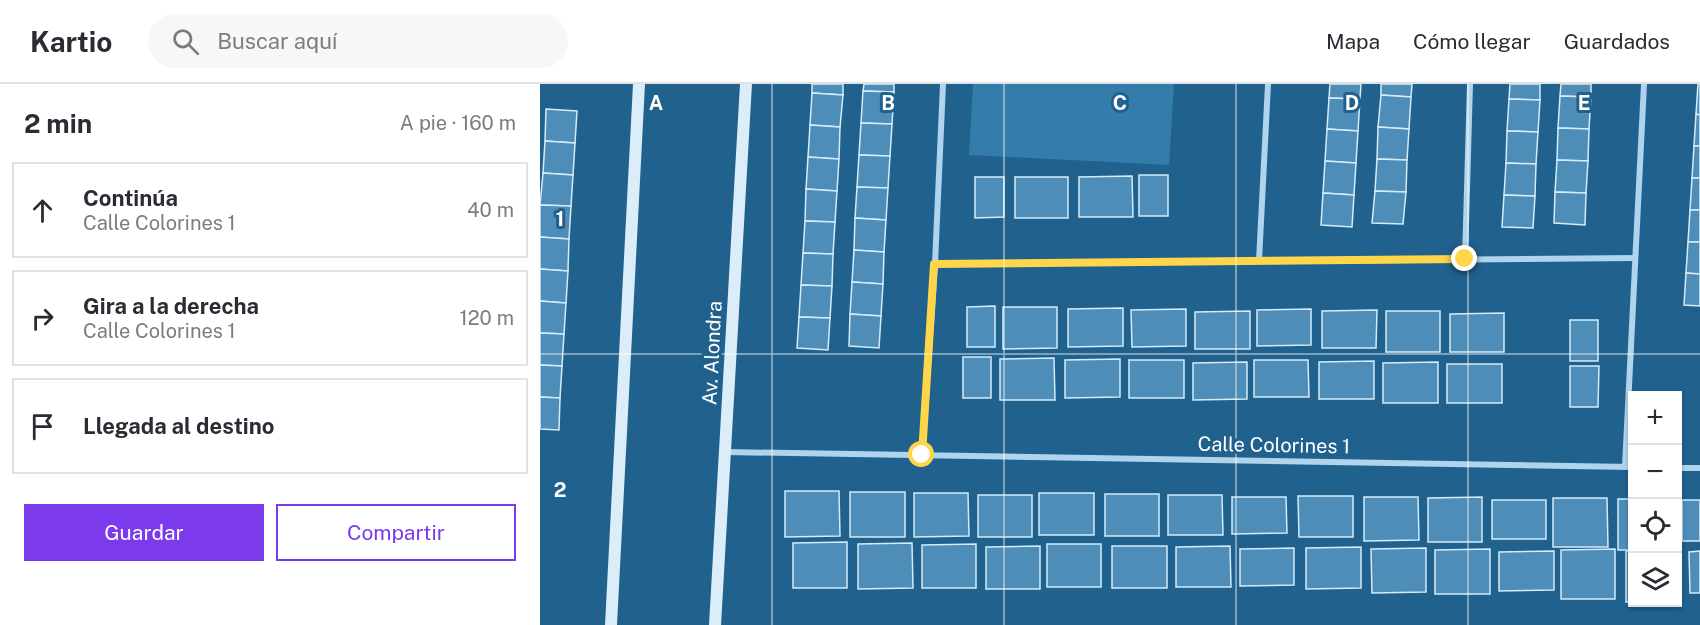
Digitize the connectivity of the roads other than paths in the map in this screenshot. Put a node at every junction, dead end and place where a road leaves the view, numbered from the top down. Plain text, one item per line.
1 (639, 84) edge
2 (746, 84) edge
3 (943, 84) edge
4 (1268, 84) edge
5 (1470, 84) edge
6 (1644, 84) edge
7 (1635, 258) junction
8 (1465, 259) junction
9 (1259, 261) junction
10 (934, 264) junction
11 (725, 452) junction
12 (922, 455) junction
13 (1625, 467) joint
14 (1682, 468) edge
15 (1700, 468) edge
16 (611, 625) edge
17 (715, 625) edge

1 - 16 main road
2 - 11 main road, Av. Alondra
3 - 10 street
4 - 9 street
5 - 8 street
6 - 7 street
7 - 8 street
7 - 13 street
8 - 9 street
9 - 10 street
10 - 12 street
11 - 12 street, Calle Colorines 1
11 - 17 main road, Av. Alondra
12 - 13 street, Calle Colorines 1
14 - 15 street

